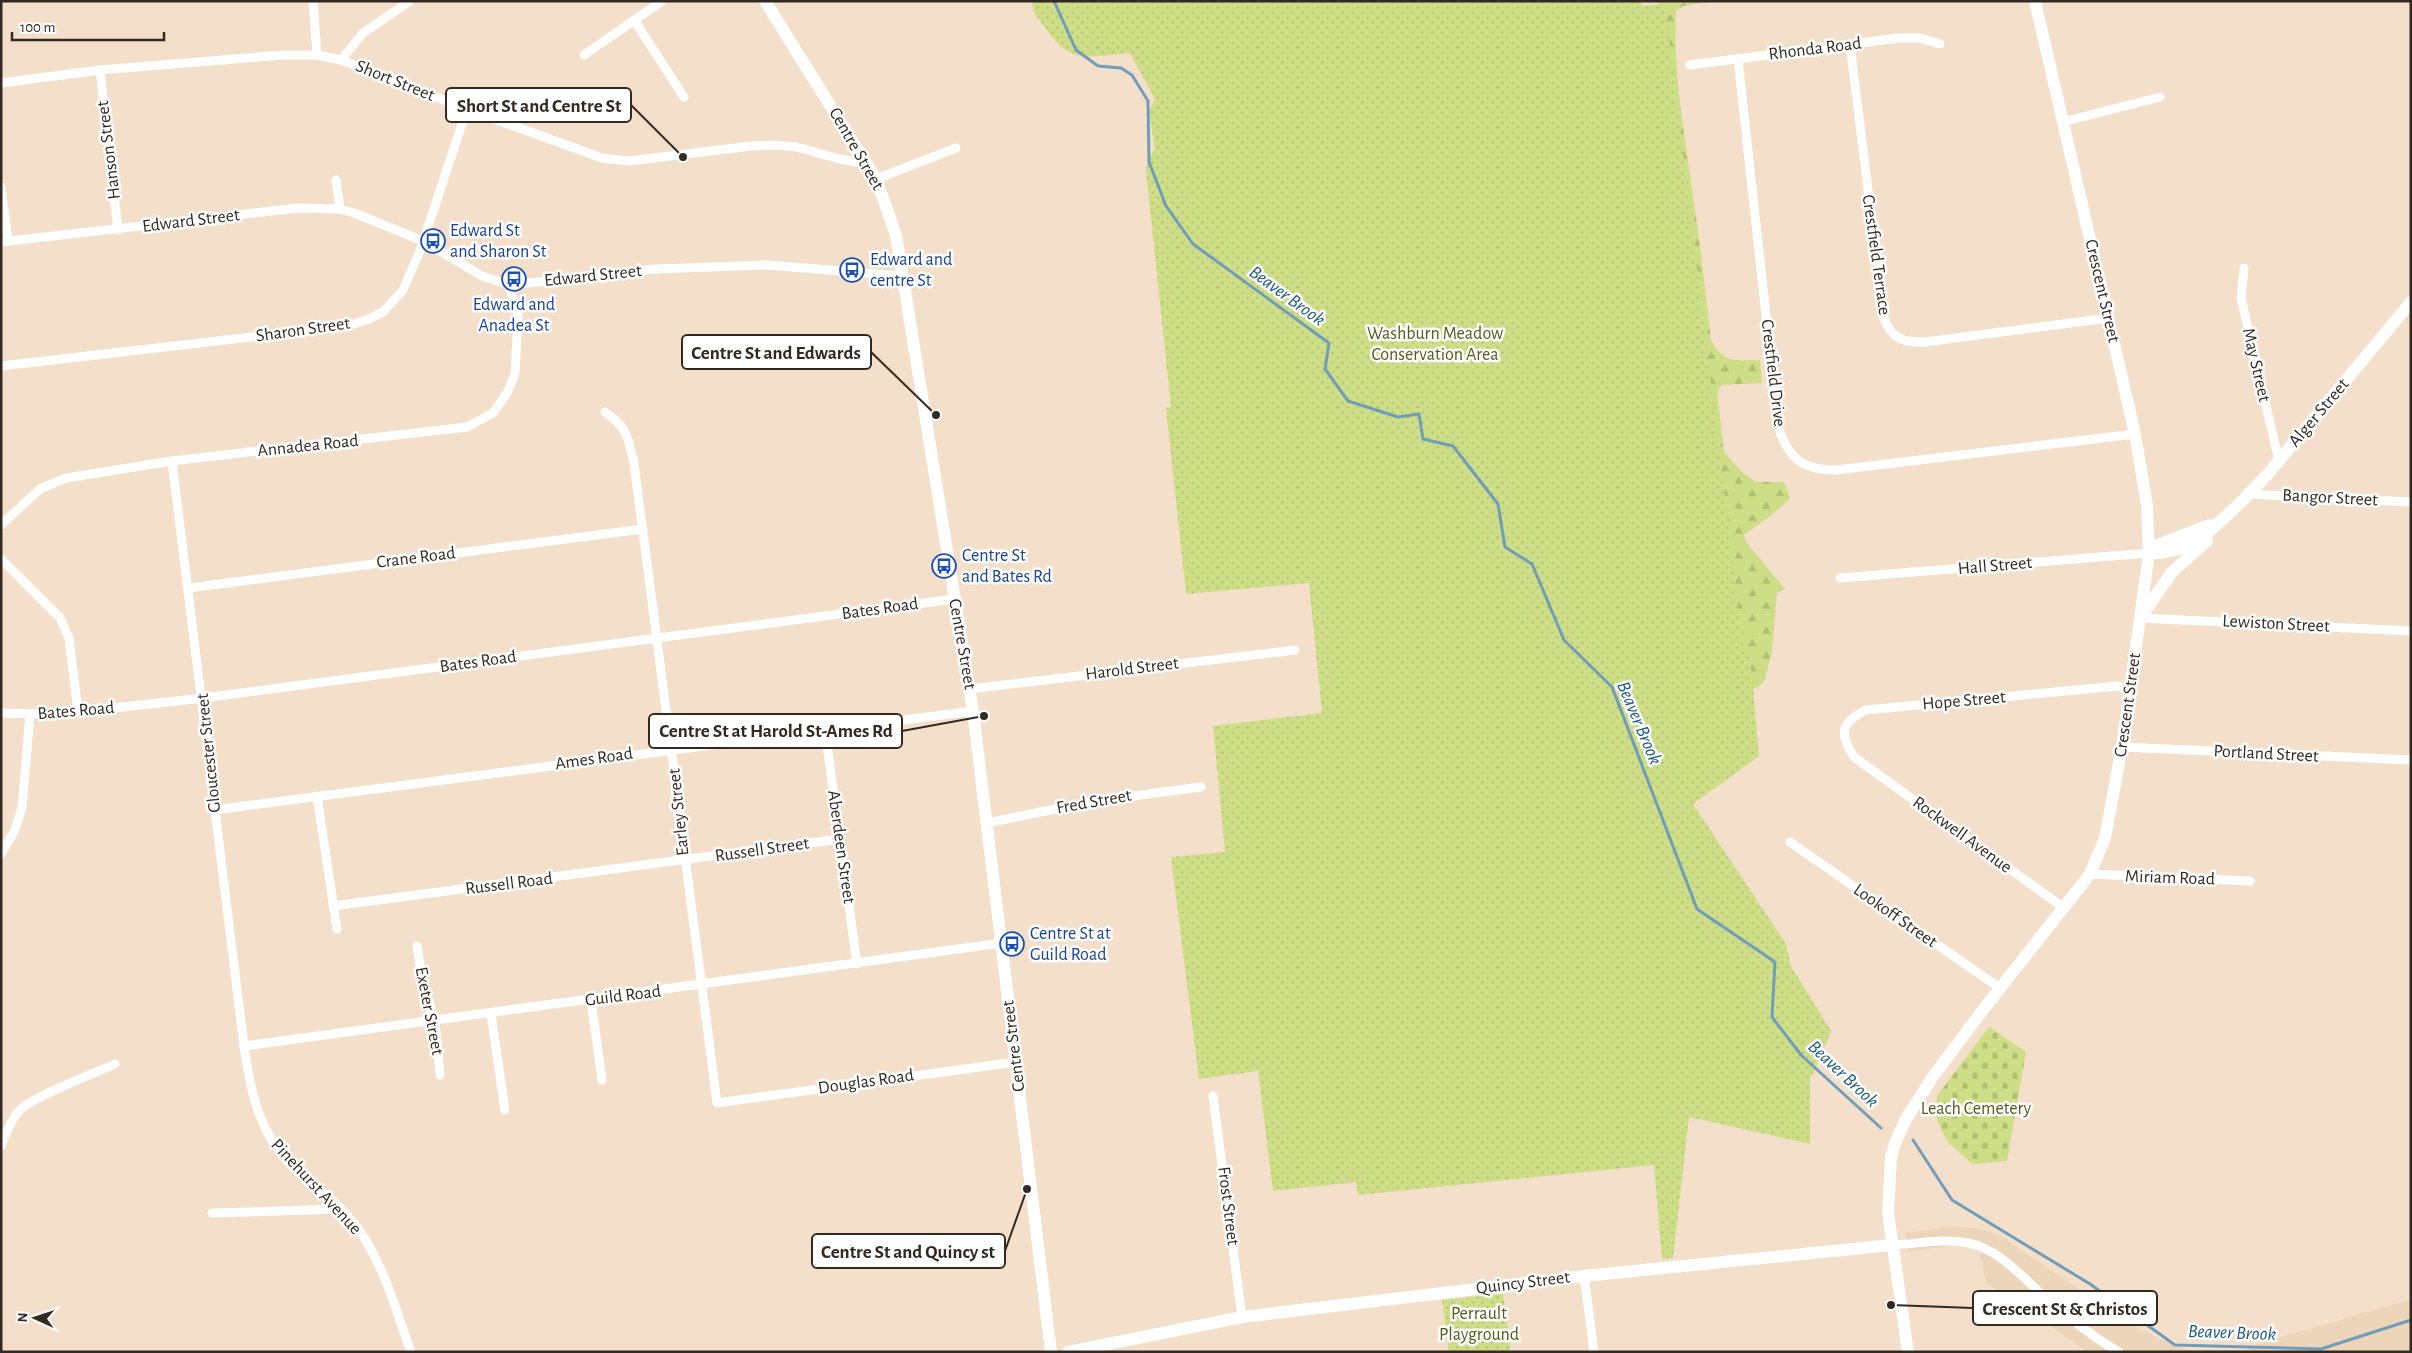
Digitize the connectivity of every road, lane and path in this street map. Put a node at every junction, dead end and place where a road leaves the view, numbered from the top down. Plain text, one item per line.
1 (313, 1) edge
2 (410, 1) edge
3 (662, 1) edge
4 (765, 1) edge
5 (2035, 1) edge
6 (634, 20) junction
7 (1850, 44) junction
8 (1940, 44) dead end
9 (317, 55) junction
10 (584, 55) dead end
11 (1738, 59) junction
12 (341, 60) junction
13 (1690, 65) dead end
14 (100, 70) junction
15 (1, 83) edge
16 (684, 97) dead end
17 (2160, 97) dead end
18 (468, 110) junction
19 (2063, 122) junction
20 (956, 148) dead end
21 (867, 164) junction
22 (876, 179) junction
23 (336, 180) dead end
24 (1, 187) edge
25 (340, 209) junction
26 (118, 230) junction
27 (5, 241) edge
28 (423, 241) junction
29 (2244, 268) dead end
30 (902, 276) junction
31 (509, 285) junction
32 (2411, 302) edge
33 (2109, 318) junction
34 (1, 366) edge
35 (605, 412) dead end
36 (2135, 434) junction
37 (172, 461) junction
38 (2279, 461) junction
39 (2248, 494) junction
40 (2411, 502) edge
41 (2222, 519) junction
42 (1, 525) edge
43 (643, 529) junction
44 (2149, 553) junction
45 (1, 559) edge
46 (1840, 578) dead end
47 (189, 588) junction
48 (954, 599) junction
49 (2140, 618) junction
50 (2411, 631) edge
51 (658, 638) junction
52 (1295, 650) dead end
53 (970, 688) junction
54 (2130, 690) junction
55 (203, 698) junction
56 (973, 711) junction
57 (78, 712) junction
58 (1, 713) edge
59 (30, 714) junction
60 (825, 730) junction
61 (2122, 747) junction
62 (672, 749) junction
63 (2411, 760) edge
64 (1860, 762) joint
65 (1201, 787) dead end
66 (317, 796) junction
67 (214, 810) junction
68 (987, 823) junction
69 (840, 839) junction
70 (1790, 842) dead end
71 (1, 854) edge
72 (684, 861) junction
73 (2090, 874) junction
74 (2250, 881) dead end
75 (333, 906) junction
76 (2064, 908) junction
77 (337, 929) dead end
78 (1002, 943) junction
79 (417, 946) dead end
80 (857, 964) junction
81 (700, 986) junction
82 (2001, 990) junction
83 (591, 1000) junction
84 (491, 1014) junction
85 (435, 1022) junction
86 (244, 1046) junction
87 (1016, 1062) junction
88 (115, 1064) dead end
89 (440, 1075) dead end
90 (602, 1080) dead end
91 (1213, 1096) dead end
92 (716, 1103) joint
93 (505, 1110) dead end
94 (1, 1146) edge
95 (341, 1209) junction
96 (212, 1213) dead end
97 (1892, 1244) junction
98 (1584, 1276) junction
99 (1242, 1317) junction
100 (411, 1352) edge
101 (1052, 1352) edge
102 (1068, 1352) edge
103 (1594, 1352) edge
104 (1908, 1352) edge
105 (2119, 1352) edge

1 - 9 street
2 - 12 street
3 - 6 street
4 - 21 main road, Centre Street
5 - 19 main road, Crescent Street
6 - 10 street
6 - 16 street
7 - 8 street, Rhonda Road
7 - 11 street, Rhonda Road
7 - 33 street, Crestfield Terrace
9 - 12 street, Short Street
9 - 14 street, Short Street
11 - 13 street, Rhonda Road
11 - 36 street, Crestfield Drive
12 - 18 street, Short Street
14 - 15 street, Short Street
14 - 26 street, Hanson Street
17 - 19 street
18 - 21 street, Short Street
18 - 28 street, Sharon Street
19 - 33 main road, Crescent Street
20 - 22 street
21 - 22 main road, Centre Street
22 - 30 main road, Centre Street
23 - 25 street
24 - 27 street
25 - 26 street, Edward Street
25 - 28 street, Edward Street
26 - 27 street, Edward Street
28 - 31 street, Edward Street
28 - 34 street, Sharon Street
29 - 38 street, May Street
30 - 31 street, Edward Street
30 - 48 main road, Centre Street
31 - 37 street, Annadea Road
32 - 38 main road, Alger Street
33 - 36 main road, Crescent Street
35 - 43 street, Earley Street
36 - 44 main road, Crescent Street
37 - 42 street, Annadea Road
37 - 47 street, Gloucester Street
38 - 39 main road, Alger Street
39 - 40 street, Bangor Street
39 - 41 main road, Alger Street
41 - 44 main road, Alger Street
41 - 49 main road
43 - 47 street, Crane Road
43 - 51 street, Earley Street
44 - 46 street, Hall Street
44 - 49 main road, Crescent Street
45 - 57 street
47 - 55 street, Gloucester Street
48 - 51 street, Bates Road
48 - 53 main road, Centre Street
49 - 50 street, Lewiston Street
49 - 54 main road, Crescent Street
51 - 55 street, Bates Road
51 - 62 street, Earley Street
52 - 53 street, Harold Street
53 - 56 main road, Centre Street
54 - 61 main road, Crescent Street
54 - 64 street, Hope Street
55 - 57 street, Bates Road
55 - 67 street, Gloucester Street
56 - 60 street, Ames Road
56 - 68 main road, Centre Street
57 - 59 street, Bates Road
58 - 59 street, Bates Road
59 - 71 street
60 - 62 street, Ames Road
60 - 69 street, Aberdeen Street
61 - 63 street, Portland Street
61 - 73 main road, Crescent Street
62 - 66 street, Ames Road
62 - 72 street, Earley Street
64 - 76 street, Rockwell Avenue
65 - 68 street, Fred Street
66 - 67 street, Ames Road
66 - 75 street
67 - 86 street, Gloucester Street
68 - 78 main road, Centre Street
69 - 72 street, Russell Street
69 - 80 street, Aberdeen Street
70 - 82 street, Lookoff Street
72 - 75 street, Russell Road
72 - 81 street, Earley Street
73 - 74 street, Miriam Road
73 - 76 main road, Crescent Street
75 - 77 street
76 - 82 main road, Crescent Street
78 - 80 street, Guild Road
78 - 87 main road, Centre Street
79 - 85 street, Exeter Street
80 - 81 street, Guild Road
81 - 83 street, Guild Road
81 - 92 street, Earley Street
82 - 97 main road, Crescent Street
83 - 84 street, Guild Road
83 - 90 street
84 - 85 street, Guild Road
84 - 93 street
85 - 86 street, Guild Road
85 - 89 street, Exeter Street
86 - 95 street, Pinehurst Avenue
87 - 92 street, Douglas Road
87 - 101 main road, Centre Street
88 - 94 street
91 - 99 street, Frost Street
95 - 96 street
95 - 100 street, Pinehurst Avenue
97 - 98 main road, Quincy Street
97 - 104 main road, Crescent Street
97 - 105 street
98 - 99 main road, Quincy Street
98 - 103 street
99 - 102 main road, Quincy Street

